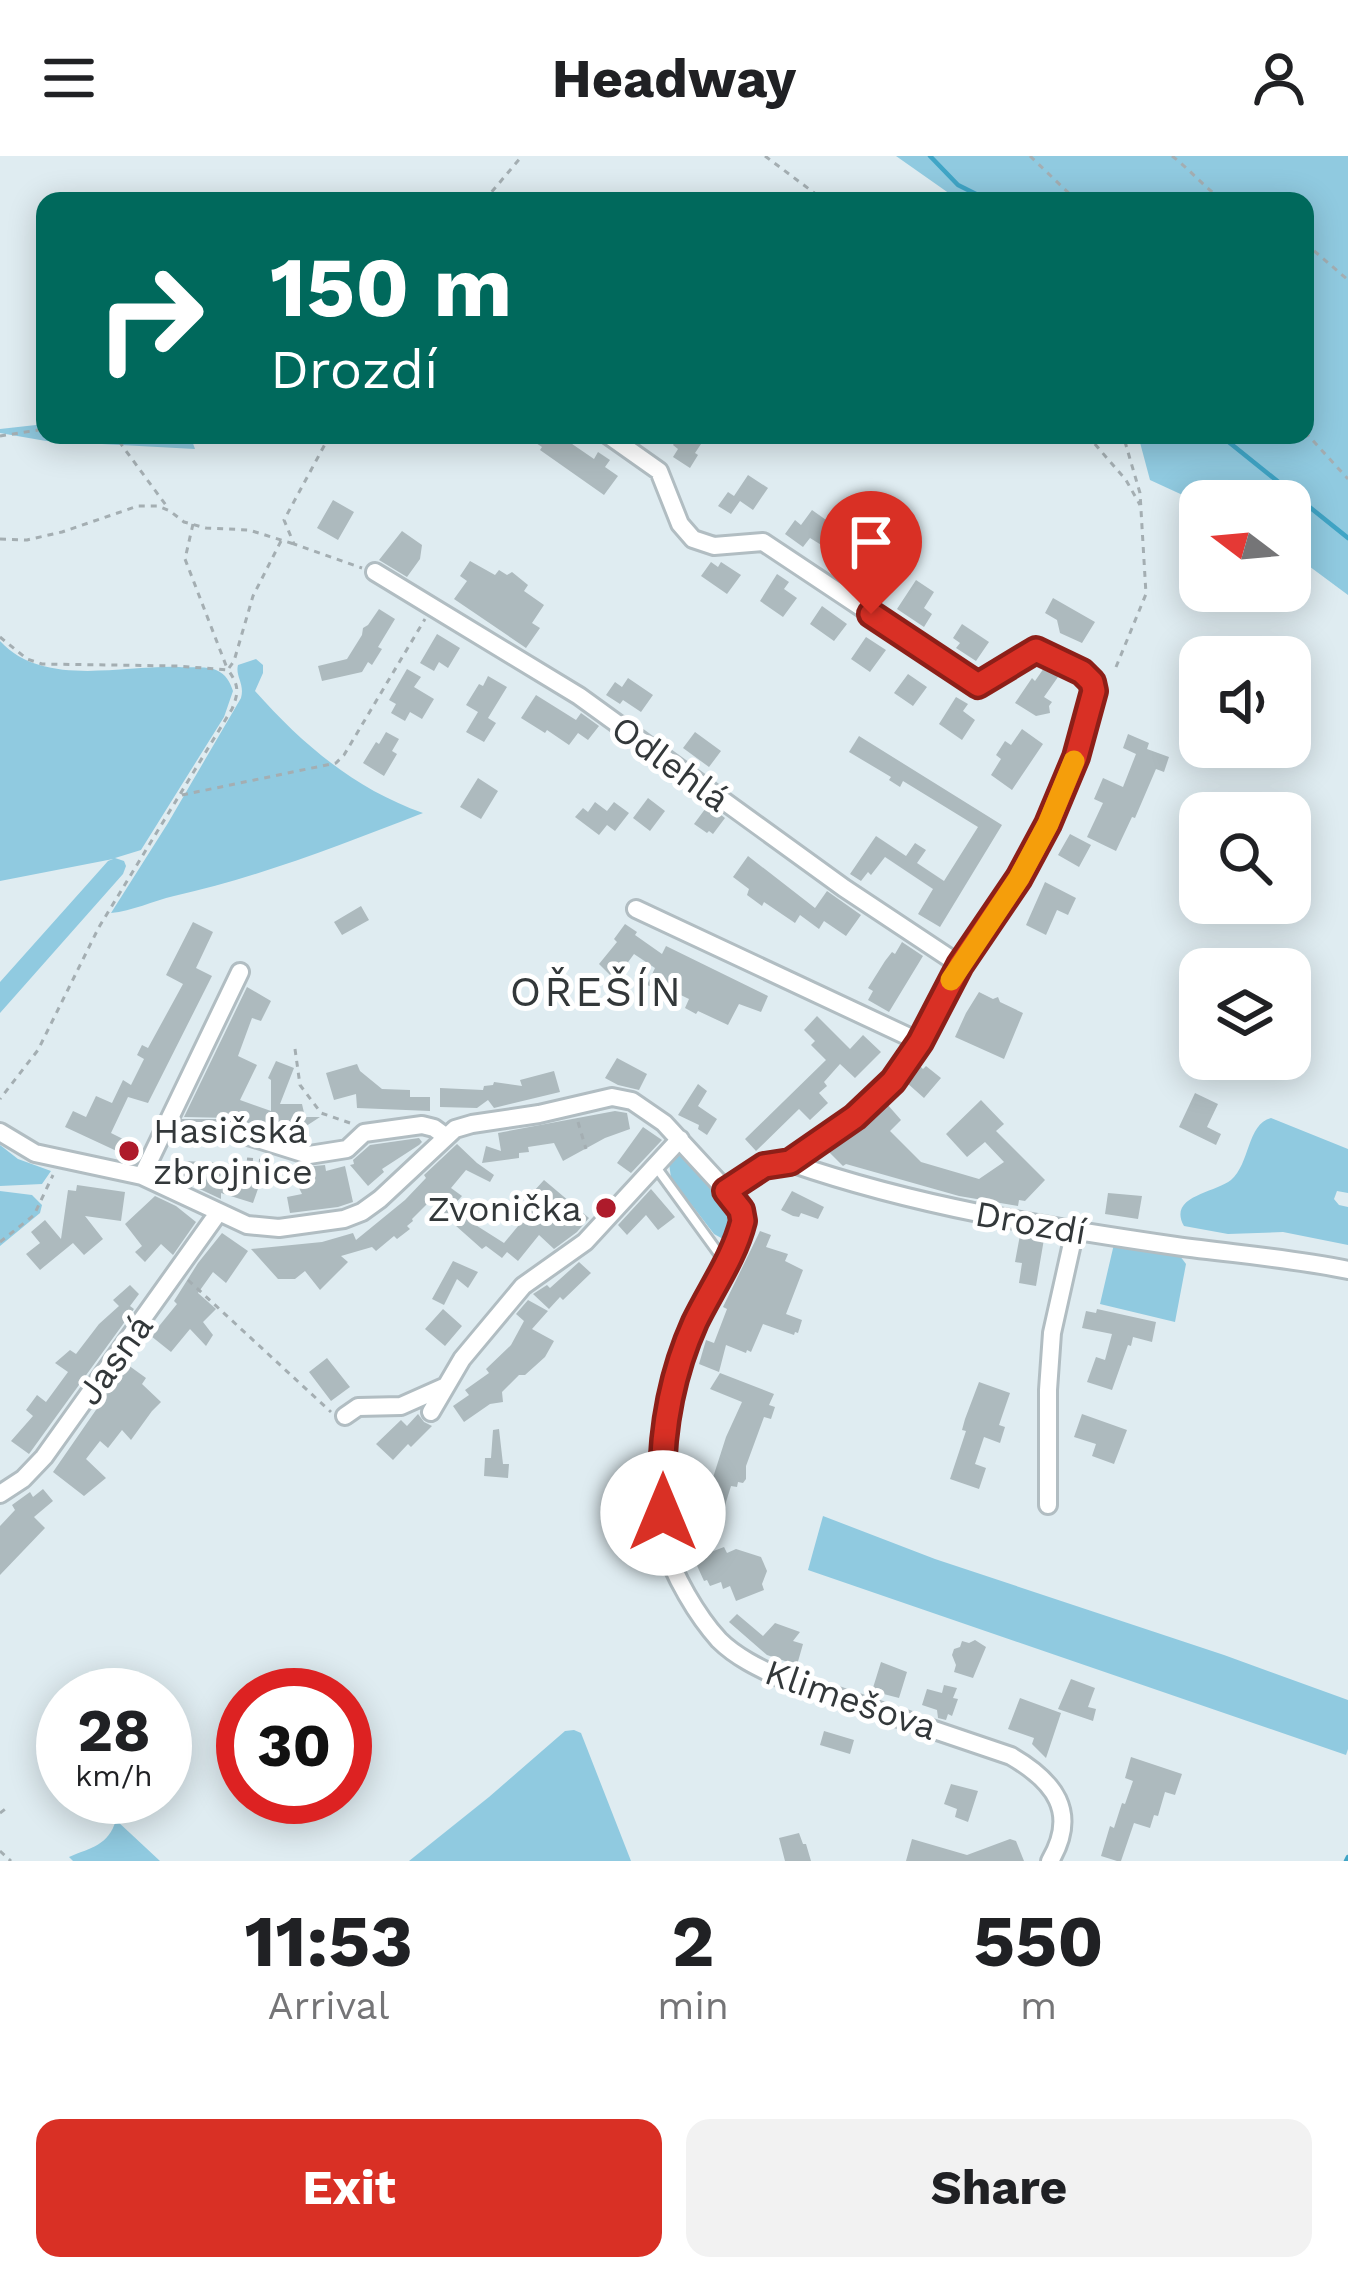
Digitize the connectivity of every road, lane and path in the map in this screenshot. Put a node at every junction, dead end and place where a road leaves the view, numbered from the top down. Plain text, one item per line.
1 (522, 156) edge
2 (765, 156) edge
3 (1030, 156) edge
4 (1172, 156) edge
5 (492, 192) edge
6 (813, 192) edge
7 (1068, 192) edge
8 (1211, 192) edge
9 (1314, 252) edge
10 (1348, 280) edge
11 (36, 430) edge
12 (0, 436) edge
13 (1314, 442) edge
14 (121, 444) edge
15 (324, 444) edge
16 (621, 444) edge
17 (1096, 444) edge
18 (1125, 444) edge
19 (1348, 479) edge
20 (1141, 506) junction
21 (170, 511) junction
22 (193, 524) junction
23 (0, 538) edge
24 (281, 541) junction
25 (294, 544) junction
26 (375, 572) joint
27 (432, 607) junction
28 (0, 637) edge
29 (1117, 667) dead end
30 (228, 670) junction
31 (180, 795) junction
32 (636, 909) dead end
33 (960, 965) junction
34 (240, 972) dead end
35 (920, 1042) junction
36 (295, 1049) dead end
37 (0, 1099) edge
38 (573, 1105) junction
39 (163, 1130) junction
40 (0, 1132) edge
41 (445, 1136) junction
42 (356, 1139) junction
43 (680, 1139) junction
44 (586, 1149) dead end
45 (61, 1159) junction
46 (790, 1162) junction
47 (656, 1166) junction
48 (142, 1176) junction
49 (726, 1191) junction
50 (218, 1214) junction
51 (1075, 1230) junction
52 (0, 1243) edge
53 (726, 1263) junction
54 (1348, 1270) edge
55 (178, 1271) junction
56 (447, 1386) junction
57 (431, 1412) dead end
58 (345, 1417) joint
59 (0, 1494) edge
60 (1048, 1505) dead end
61 (8, 1807) dead end
62 (0, 1813) edge
63 (0, 1851) edge
64 (11, 1861) edge
65 (1050, 1861) edge

1 - 5 path
2 - 6 path
3 - 7 path
4 - 8 path
9 - 10 path
11 - 12 path
13 - 19 path
14 - 21 path
15 - 25 path
16 - 33 street
17 - 20 path
18 - 20 path
20 - 29 path
21 - 22 path
21 - 23 path
22 - 24 path
22 - 30 path
24 - 25 path
24 - 30 path
25 - 26 path
26 - 27 street, Odlehlá
27 - 31 path
27 - 33 street, Odlehlá
28 - 30 path
30 - 31 path
31 - 37 path
32 - 35 street
33 - 35 street
34 - 39 street
35 - 46 street
36 - 42 path
38 - 41 street
38 - 43 street
38 - 44 path
39 - 42 street
39 - 48 street
40 - 45 street
41 - 42 street
41 - 50 street
43 - 47 street
43 - 49 street
45 - 48 street
45 - 52 path
46 - 49 street
46 - 51 street, Drozdí
47 - 53 lane
47 - 56 street
48 - 50 street
49 - 53 street, Klimešova
50 - 55 street, Jasná
51 - 54 street, Drozdí
51 - 60 street
53 - 65 street, Klimešova
55 - 58 path
55 - 59 street, Jasná
56 - 57 street
56 - 58 street
61 - 62 path
63 - 64 path

